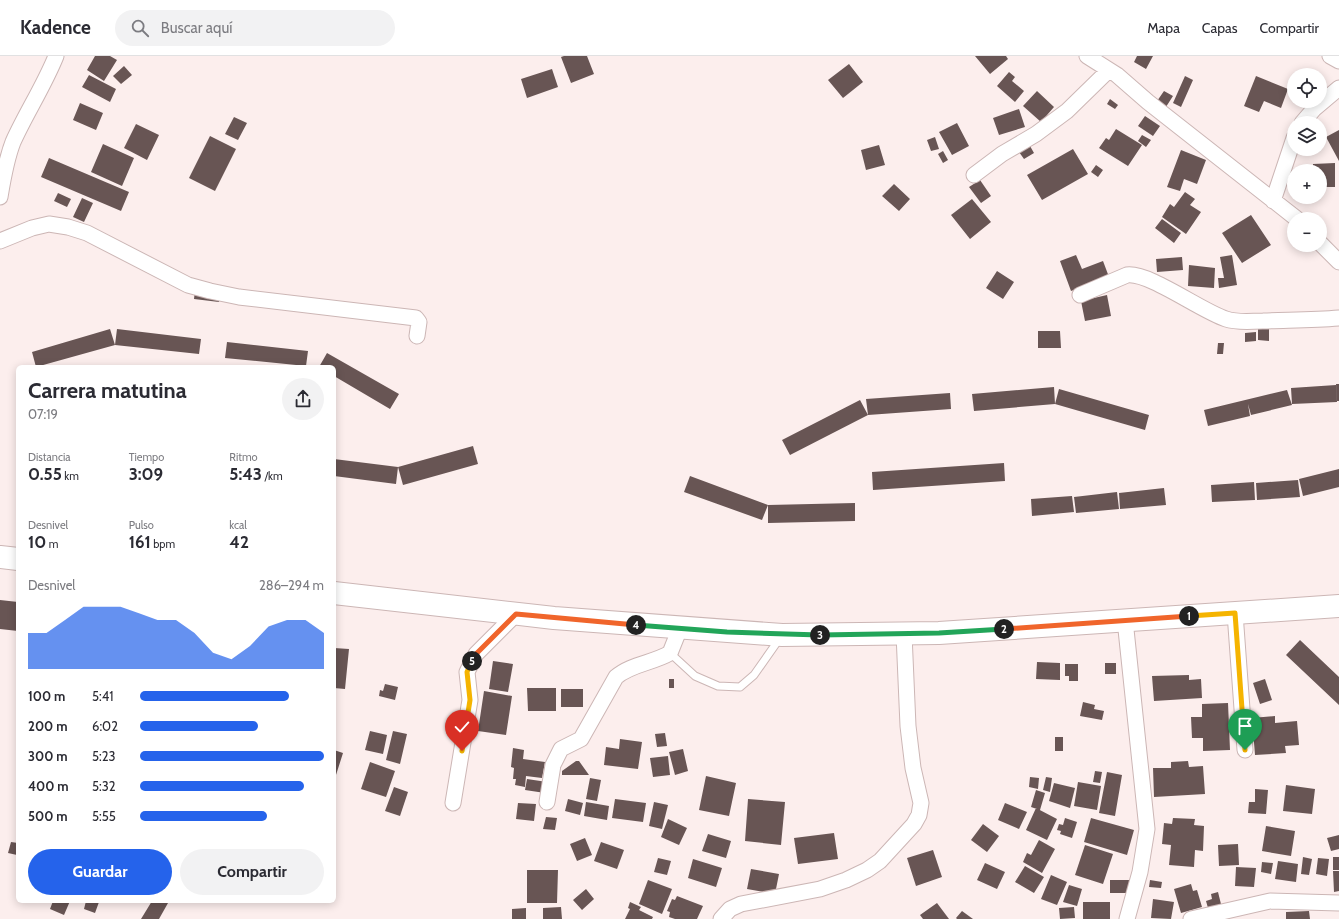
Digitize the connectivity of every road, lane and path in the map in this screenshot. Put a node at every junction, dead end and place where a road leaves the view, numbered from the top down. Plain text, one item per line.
1 (56, 56) edge
2 (1087, 56) edge
3 (1330, 56) edge
4 (1339, 61) edge
5 (1109, 70) junction
6 (1339, 88) edge
7 (1308, 116) edge
8 (1288, 156) edge
9 (974, 175) dead end
10 (0, 197) edge
11 (1273, 201) junction
12 (1288, 212) edge
13 (0, 241) edge
14 (1327, 250) edge
15 (1339, 262) edge
16 (1080, 295) dead end
17 (1339, 318) edge
18 (417, 336) dead end
19 (0, 557) edge
20 (16, 559) edge
21 (336, 593) edge
22 (1339, 606) edge
23 (1235, 613) junction
24 (516, 614) junction
25 (1125, 620) junction
26 (680, 628) junction
27 (904, 634) junction
28 (782, 635) junction
29 (670, 653) junction
30 (1245, 750) dead end
31 (547, 802) dead end
32 (453, 803) dead end
33 (1339, 903) edge
34 (1130, 918) edge
35 (721, 919) edge
36 (1191, 919) edge

1 - 10 street
2 - 5 street
3 - 4 street
5 - 9 street
5 - 11 street
6 - 7 street
8 - 11 street
11 - 12 street
13 - 18 street
14 - 15 street
16 - 17 street
19 - 20 main road
21 - 24 main road
22 - 23 main road
23 - 25 main road
23 - 30 street
24 - 26 main road
24 - 32 street
25 - 27 main road
25 - 34 street
26 - 28 main road
26 - 29 street
27 - 28 main road
27 - 35 street
28 - 29 lane
29 - 31 street
33 - 36 street

